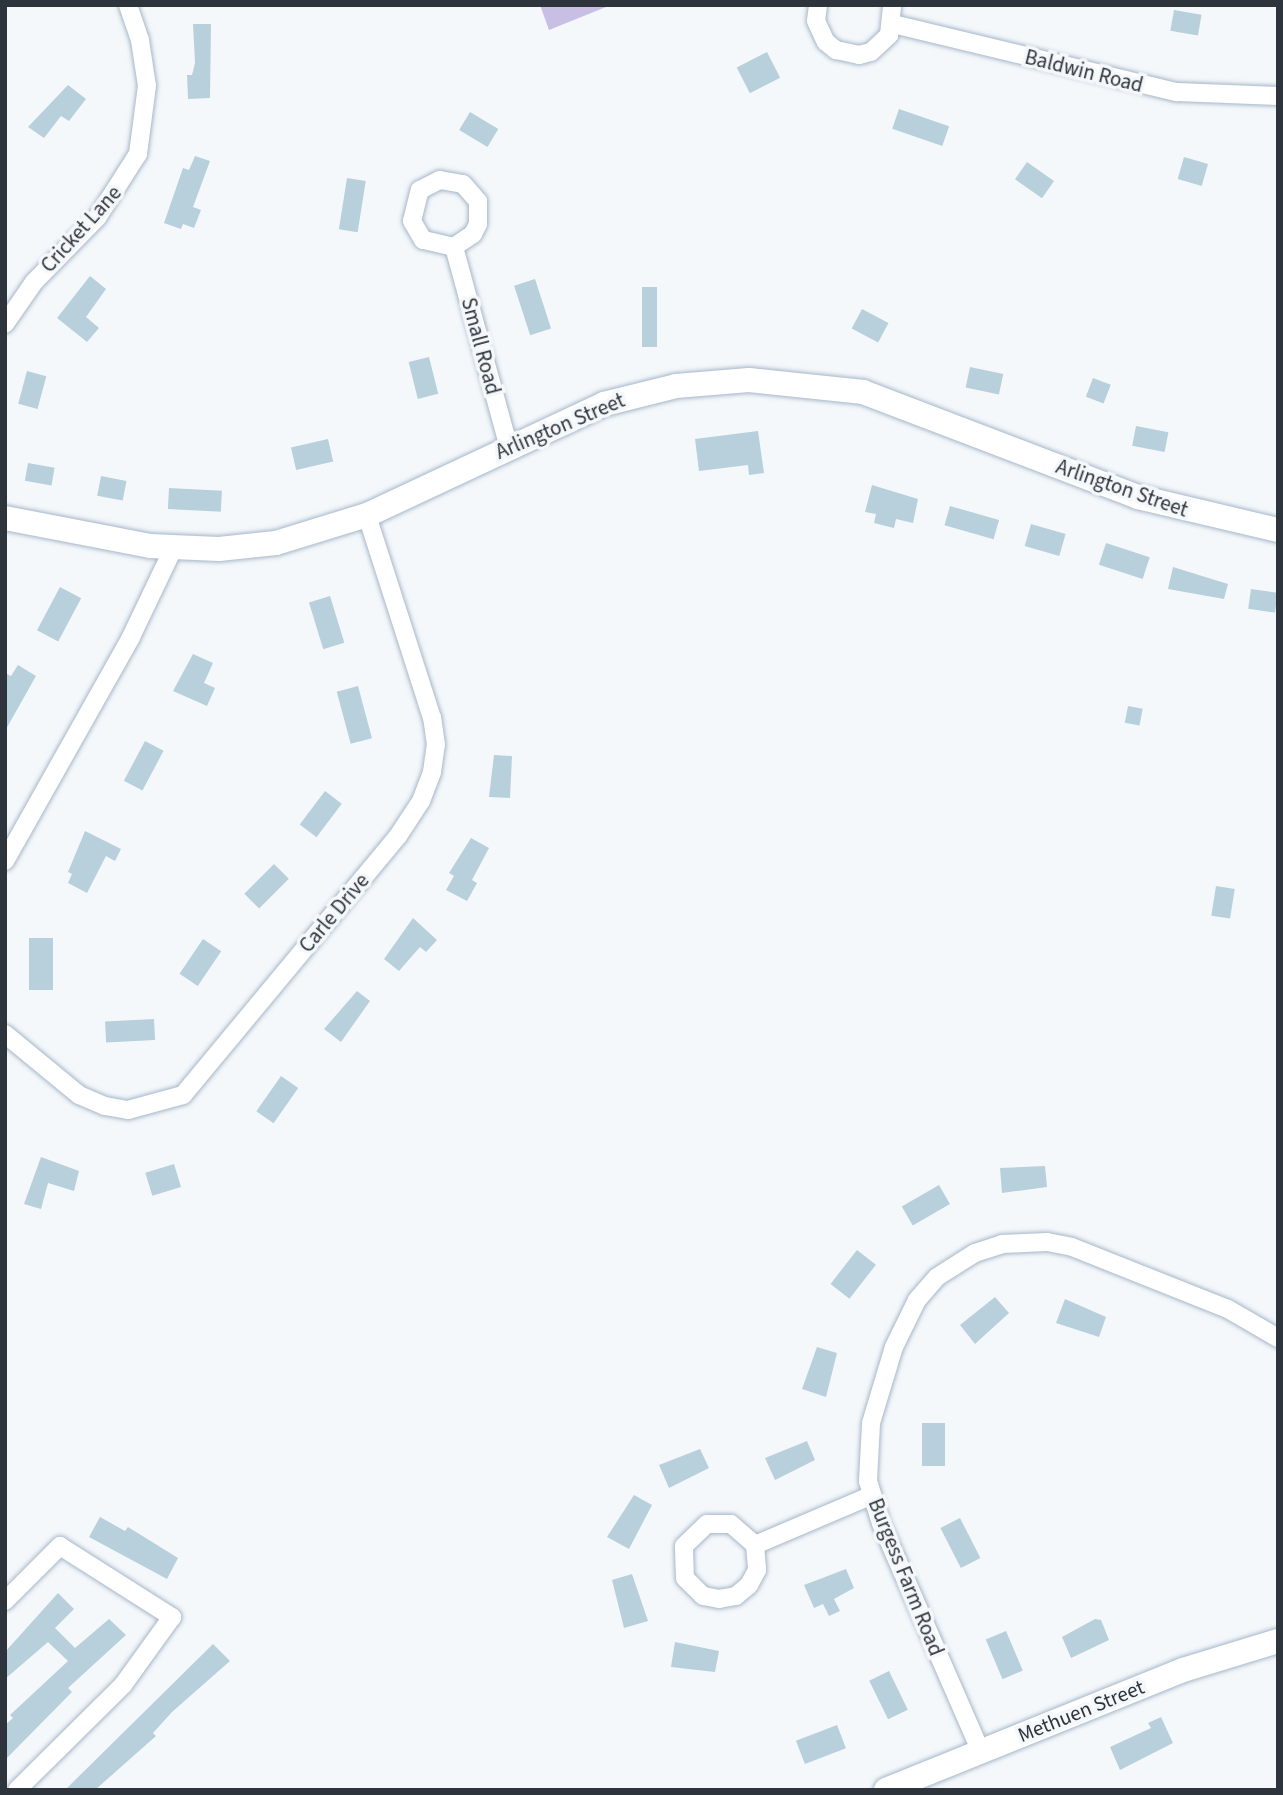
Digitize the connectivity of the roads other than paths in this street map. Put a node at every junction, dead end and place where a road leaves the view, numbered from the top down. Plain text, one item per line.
1 (128, 5) edge
2 (818, 5) edge
3 (892, 5) edge
4 (893, 24) junction
5 (1278, 96) edge
6 (454, 247) dead end
7 (5, 324) edge
8 (508, 446) junction
9 (367, 515) junction
10 (5, 519) edge
11 (1278, 530) edge
12 (174, 547) junction
13 (5, 861) edge
14 (5, 1034) edge
15 (1278, 1338) edge
16 (872, 1495) junction
17 (755, 1545) junction
18 (5, 1601) edge
19 (1278, 1641) edge
20 (981, 1752) junction
21 (17, 1790) edge
22 (886, 1790) edge

1 - 7 street, Cricket Lane
2 - 4 street
3 - 4 street
4 - 5 street, Baldwin Road
6 - 8 street, Small Road
8 - 9 street, Arlington Street
8 - 11 street, Arlington Street
9 - 12 street, Arlington Street
9 - 14 street, Carle Drive
10 - 12 street, Arlington Street
12 - 13 street
15 - 16 street, Burgess Farm Road
16 - 17 street
16 - 20 street, Burgess Farm Road
17 - 17 street
18 - 21 street
19 - 20 street, Methuen Street
20 - 22 street, Methuen Street

